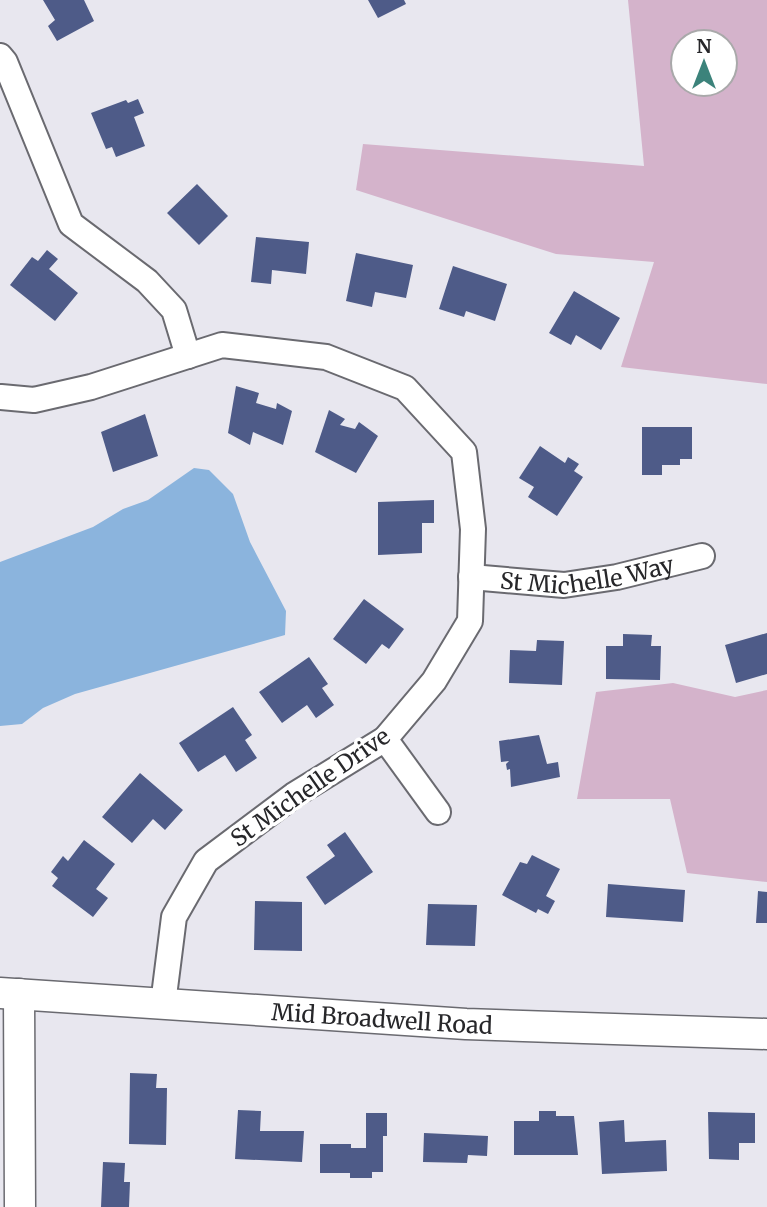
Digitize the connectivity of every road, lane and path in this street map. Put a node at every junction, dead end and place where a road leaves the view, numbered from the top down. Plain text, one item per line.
1 (0, 56) edge
2 (188, 355) junction
3 (1, 397) edge
4 (702, 556) dead end
5 (471, 577) junction
6 (385, 739) junction
7 (438, 812) dead end
8 (9, 993) edge
9 (163, 1004) junction
10 (767, 1034) edge
11 (20, 1207) edge

1 - 2 street
2 - 3 street, St Michelle Drive
2 - 5 street, St Michelle Drive
4 - 5 street, St Michelle Way
5 - 6 street, St Michelle Drive
6 - 7 street
6 - 9 street, St Michelle Drive
8 - 9 street, Mid Broadwell Road
8 - 11 street
9 - 10 street, Mid Broadwell Road

